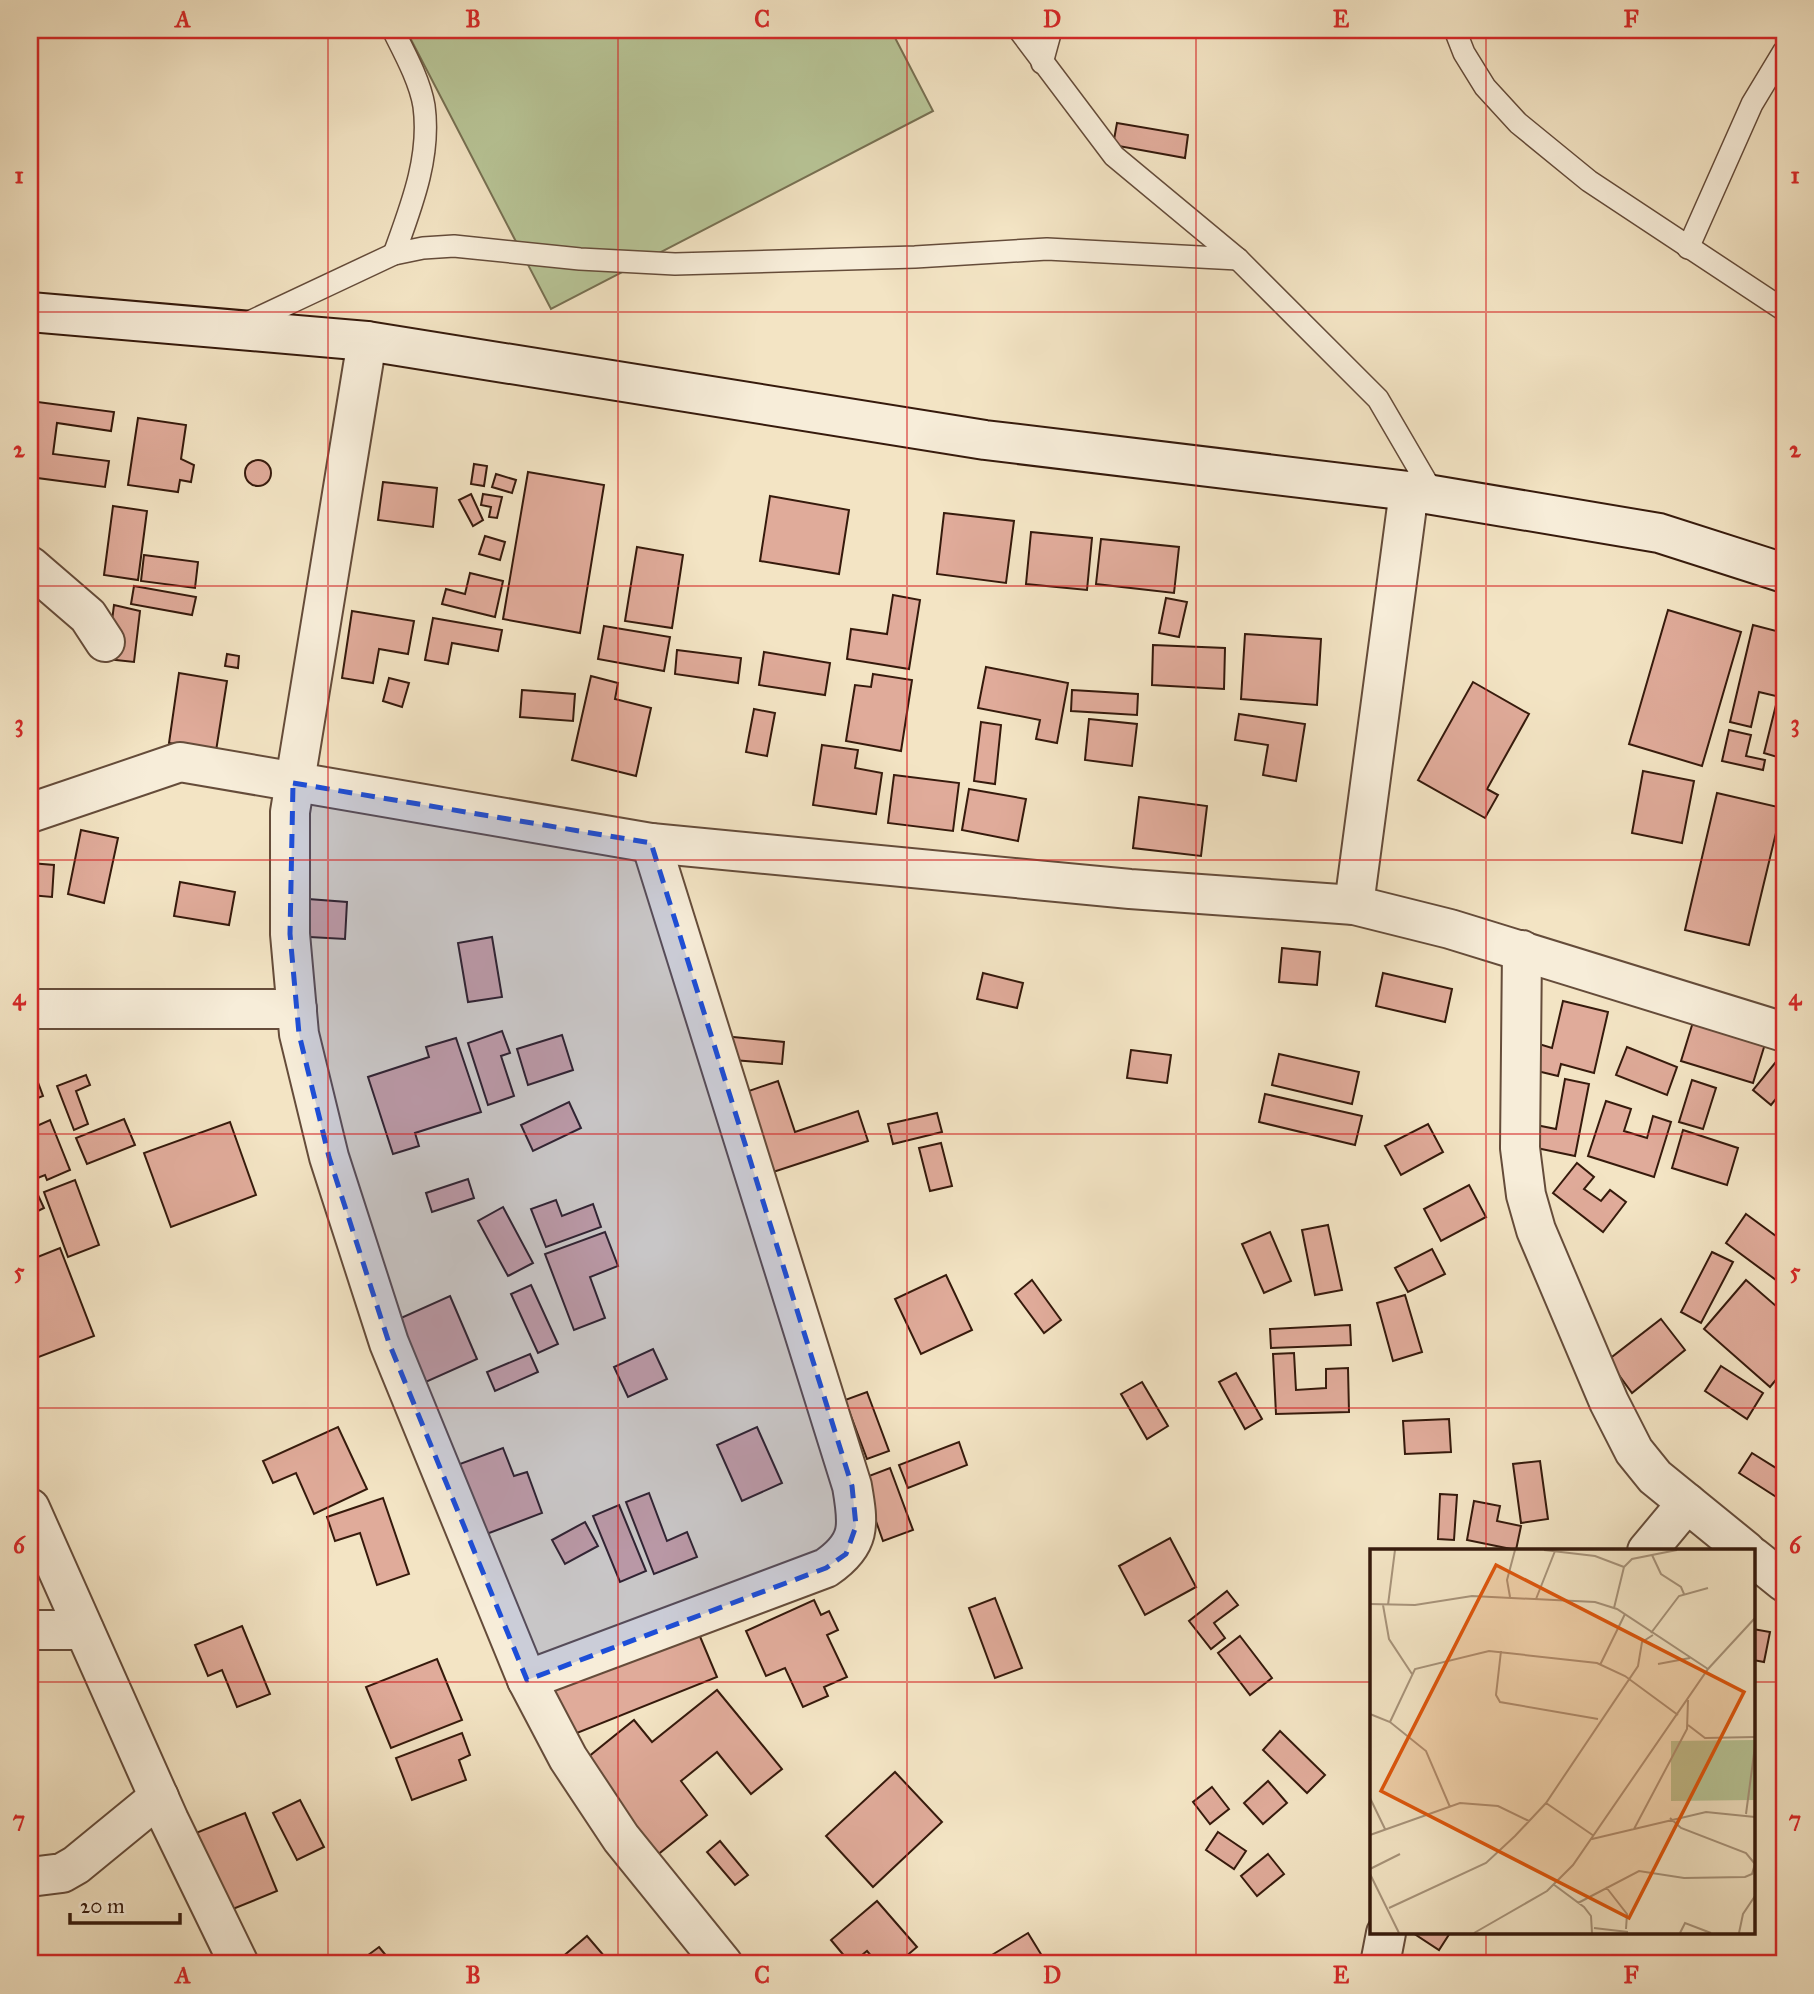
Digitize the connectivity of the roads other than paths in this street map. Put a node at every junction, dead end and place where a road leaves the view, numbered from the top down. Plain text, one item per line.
1 (393, 30) edge
2 (1018, 30) edge
3 (1051, 30) edge
4 (1455, 30) edge
5 (1784, 51) edge
6 (1042, 64) junction
7 (1688, 248) junction
8 (394, 254) junction
9 (1238, 259) junction
10 (1784, 310) edge
11 (30, 313) edge
12 (233, 330) junction
13 (367, 341) junction
14 (1421, 493) junction
15 (30, 566) edge
16 (1784, 573) edge
17 (105, 642) dead end
18 (293, 783) junction
19 (30, 813) edge
20 (651, 843) junction
21 (1354, 905) junction
22 (1522, 950) junction
23 (30, 1009) edge
24 (297, 1009) junction
25 (1784, 1032) edge
26 (1687, 1503) junction
27 (30, 1508) edge
28 (1649, 1549) edge
29 (1744, 1549) edge
30 (1755, 1559) edge
31 (1784, 1582) edge
32 (30, 1630) edge
33 (84, 1630) junction
34 (527, 1681) junction
35 (159, 1797) junction
36 (30, 1877) edge
37 (1386, 1934) edge
38 (239, 1964) edge
39 (723, 1964) edge
40 (1380, 1964) edge

1 - 8 lane
2 - 6 lane
3 - 6 lane
4 - 7 lane
5 - 7 lane
6 - 9 lane
7 - 10 lane
8 - 9 lane
8 - 12 lane
9 - 14 lane
11 - 12 street
12 - 13 street
13 - 14 street
13 - 18 street
14 - 16 street
14 - 21 street
15 - 17 street
18 - 19 street
18 - 20 street
18 - 24 street
20 - 21 street
20 - 34 street
21 - 22 street
22 - 25 street
22 - 26 street
23 - 24 street
24 - 34 street
26 - 28 street
26 - 29 street
27 - 33 street
30 - 31 street
32 - 33 street
33 - 35 street
34 - 39 street
35 - 36 street
35 - 38 street
37 - 40 street

